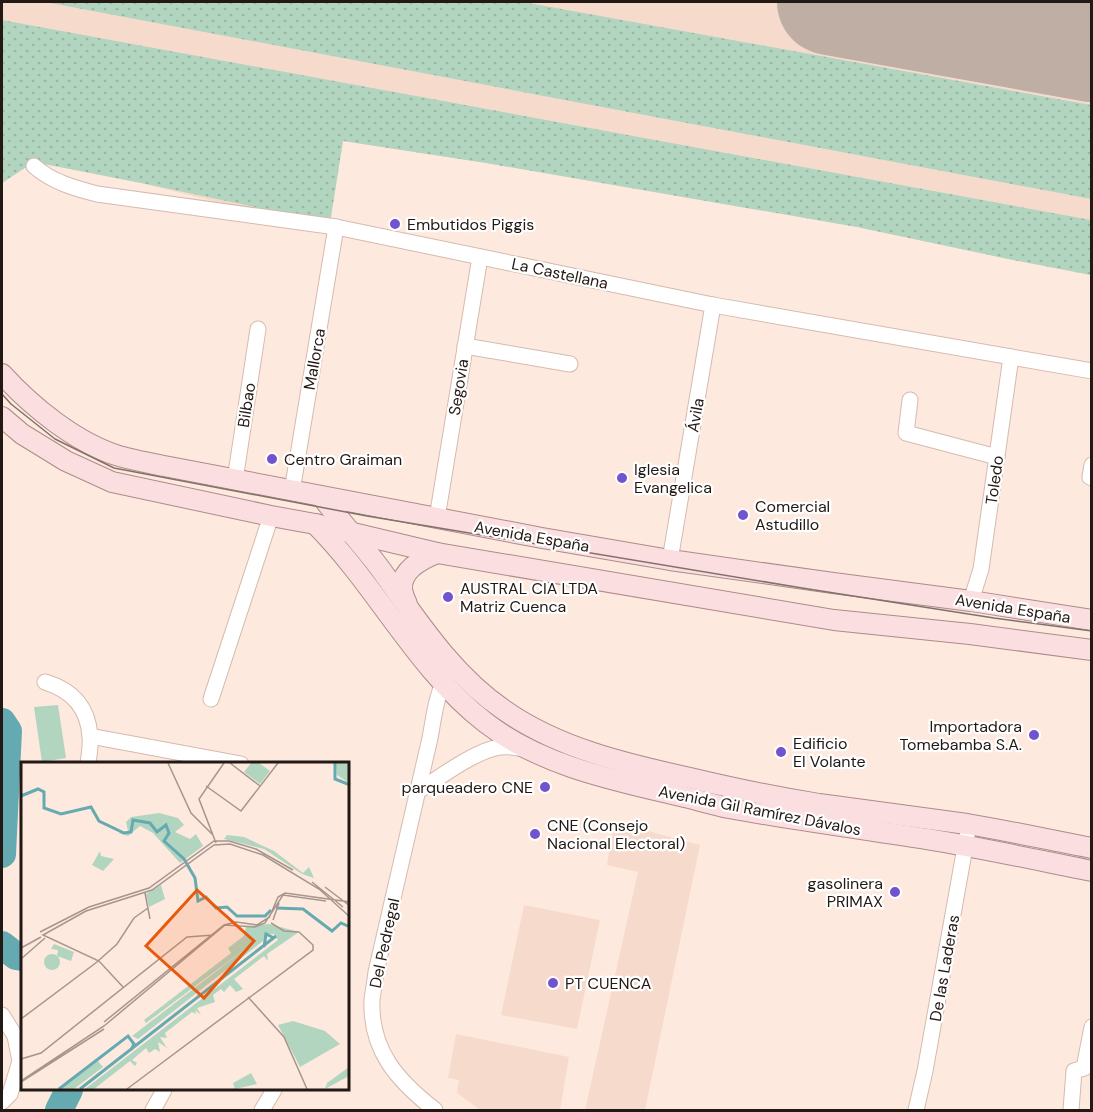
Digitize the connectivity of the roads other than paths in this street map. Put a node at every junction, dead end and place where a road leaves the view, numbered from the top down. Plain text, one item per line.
1 (34, 166) dead end
2 (336, 227) junction
3 (480, 257) junction
4 (714, 305) junction
5 (258, 330) dead end
6 (465, 346) junction
7 (1011, 357) junction
8 (570, 364) dead end
9 (1092, 371) edge
10 (2, 374) edge
11 (910, 400) dead end
12 (2, 417) edge
13 (997, 457) junction
14 (1092, 465) edge
15 (1092, 478) edge
16 (235, 480) junction
17 (292, 491) junction
18 (322, 497) junction
19 (271, 516) junction
20 (436, 518) junction
21 (315, 524) junction
22 (350, 533) junction
23 (437, 553) junction
24 (670, 560) junction
25 (971, 601) junction
26 (408, 607) junction
27 (1092, 620) edge
28 (1092, 650) edge
29 (448, 674) junction
30 (45, 682) dead end
31 (211, 699) dead end
32 (90, 736) junction
33 (528, 750) junction
34 (88, 762) edge
35 (230, 762) edge
36 (418, 791) junction
37 (796, 800) junction
38 (795, 819) junction
39 (969, 825) junction
40 (966, 846) junction
41 (1092, 848) edge
42 (1092, 871) edge
43 (2, 1016) edge
44 (1092, 1027) edge
45 (163, 1091) edge
46 (273, 1091) edge
47 (2, 1102) edge
48 (153, 1110) edge
49 (262, 1110) edge
50 (435, 1110) edge
51 (916, 1110) edge
52 (1071, 1110) edge

1 - 2 street, La Castellana
2 - 3 street, La Castellana
2 - 17 street, Mallorca
3 - 4 street, La Castellana
3 - 6 street, Segovia
4 - 7 street, La Castellana
4 - 24 street, Ávila
5 - 16 street, Bilbao
6 - 8 street
6 - 20 street, Segovia
7 - 9 street, La Castellana
7 - 13 street, Toledo
10 - 16 main road, Avenida España
11 - 13 street
12 - 19 main road, Avenida España
13 - 25 street, Toledo
14 - 15 street
16 - 17 main road, Avenida España
17 - 18 main road, Avenida España
18 - 20 main road, Avenida España
18 - 22 main road, Avenida Gil Ramírez Dávalos
19 - 21 main road, Avenida España
19 - 31 street
20 - 24 main road, Avenida España
21 - 22 main road, Avenida España
21 - 29 main road, Avenida Gil Ramírez Dávalos
22 - 23 main road, Avenida España
22 - 26 main road, Avenida Gil Ramírez Dávalos
23 - 26 main road
23 - 28 main road, Avenida España
24 - 25 main road, Avenida España
25 - 27 main road, Avenida España
26 - 29 main road, Avenida Gil Ramírez Dávalos
29 - 33 main road, Avenida Gil Ramírez Dávalos
29 - 36 street, Del Pedregal
29 - 37 main road, Avenida Gil Ramírez Dávalos
30 - 32 street
32 - 34 street
32 - 35 street
33 - 36 street
33 - 38 main road, Avenida Gil Ramírez Dávalos
36 - 50 street, Del Pedregal
37 - 38 main road
37 - 39 main road, Avenida Gil Ramírez Dávalos
38 - 40 main road, Avenida Gil Ramírez Dávalos
39 - 40 street, De las Laderas
39 - 41 main road, Avenida Gil Ramírez Dávalos
40 - 42 main road, Avenida Gil Ramírez Dávalos
40 - 51 street, De las Laderas
43 - 47 street
44 - 52 street
45 - 48 street
46 - 49 street

